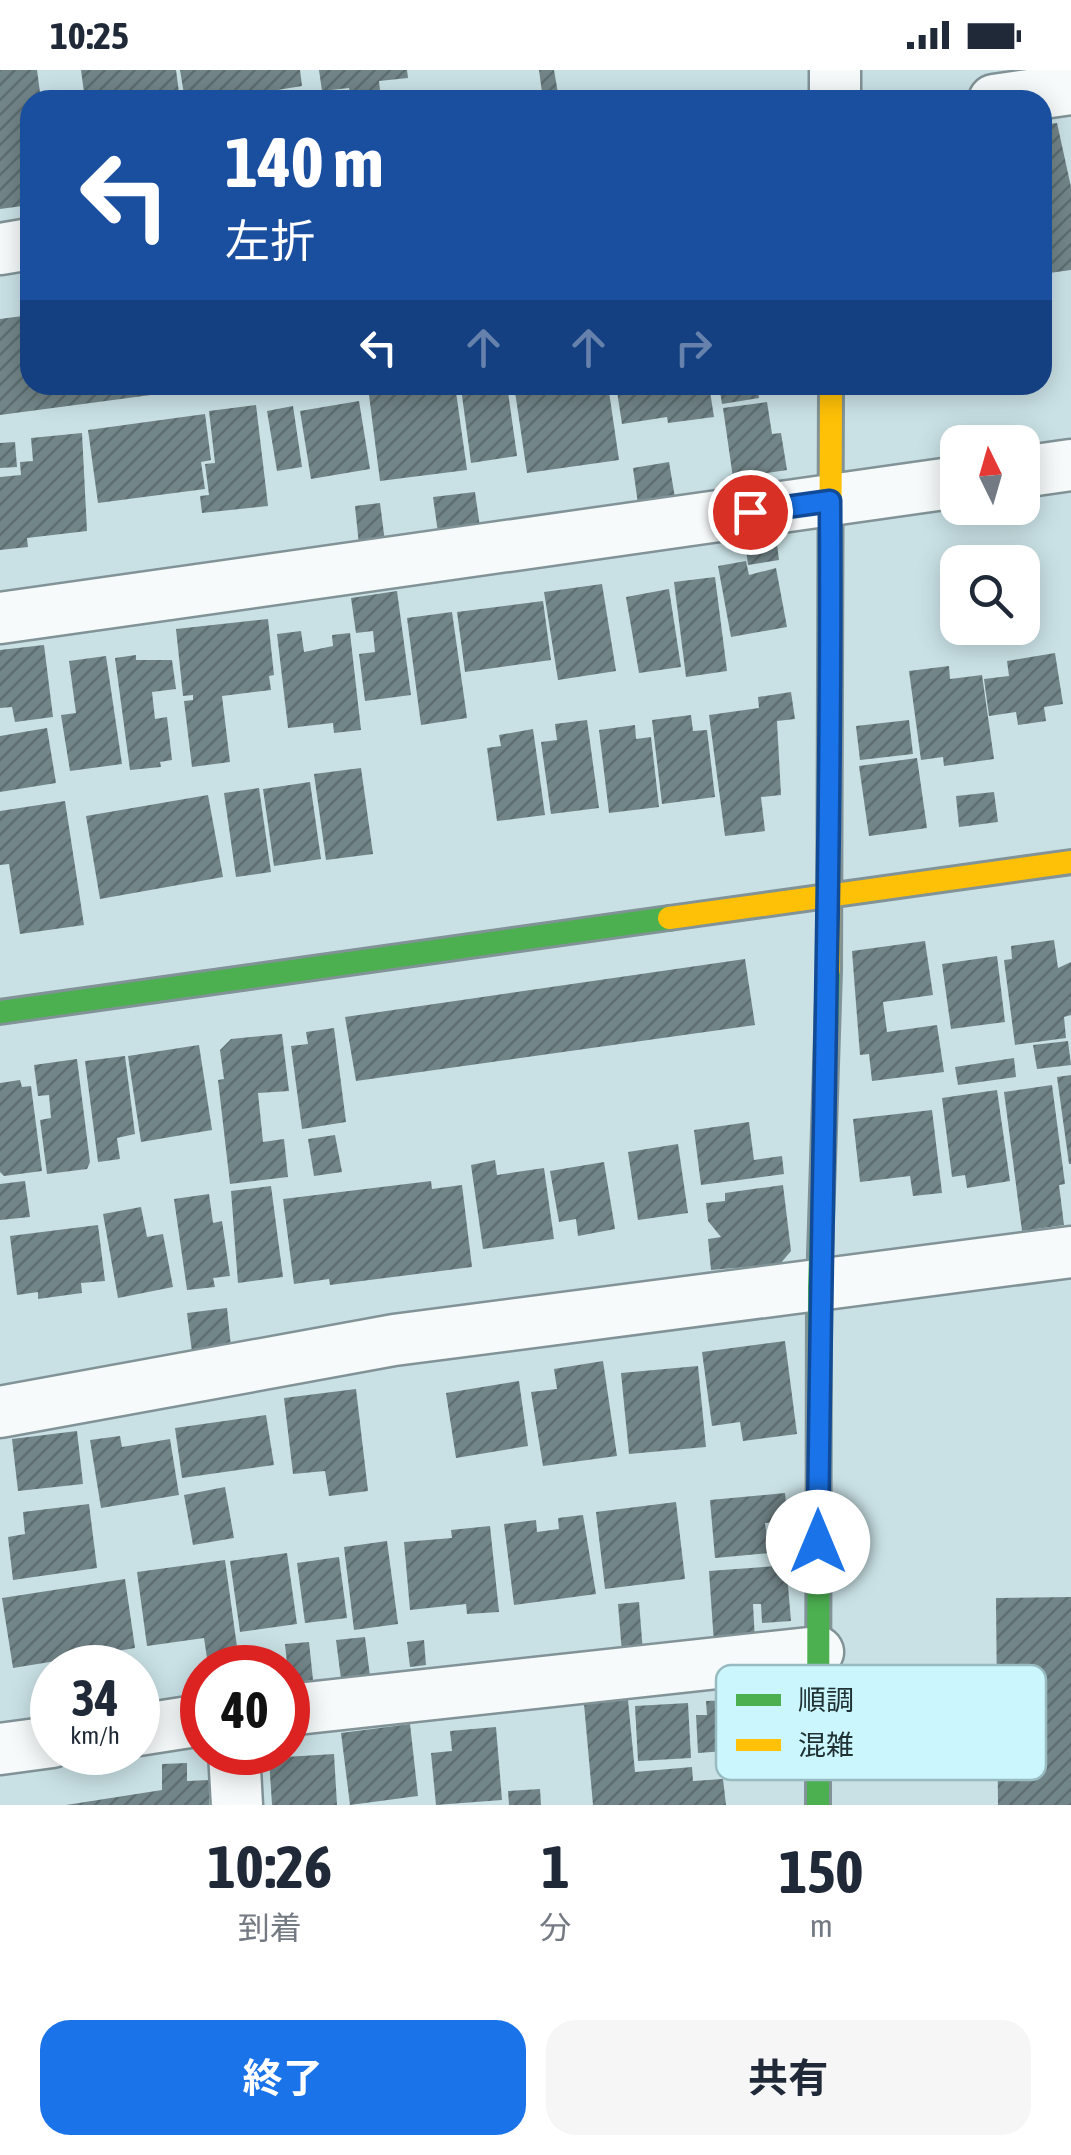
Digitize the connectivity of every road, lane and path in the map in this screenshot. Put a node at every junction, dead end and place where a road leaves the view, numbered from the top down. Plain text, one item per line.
1 (831, 395) edge
2 (1071, 465) edge
3 (1040, 469) edge
4 (940, 485) edge
5 (830, 501) junction
6 (0, 618) edge
7 (1071, 862) edge
8 (830, 896) junction
9 (0, 1012) edge
10 (1071, 1252) edge
11 (819, 1287) junction
12 (0, 1412) edge
13 (818, 1652) junction
14 (818, 1665) edge
15 (310, 1708) edge
16 (30, 1745) edge
17 (0, 1749) edge
18 (235, 1775) edge
19 (237, 1805) edge

1 - 5 street
2 - 3 street
4 - 5 street
5 - 6 street
5 - 8 street
7 - 8 street
8 - 9 street
8 - 11 street
10 - 11 street
11 - 12 street
11 - 13 street
13 - 14 street
13 - 15 street
16 - 17 street
18 - 19 street

